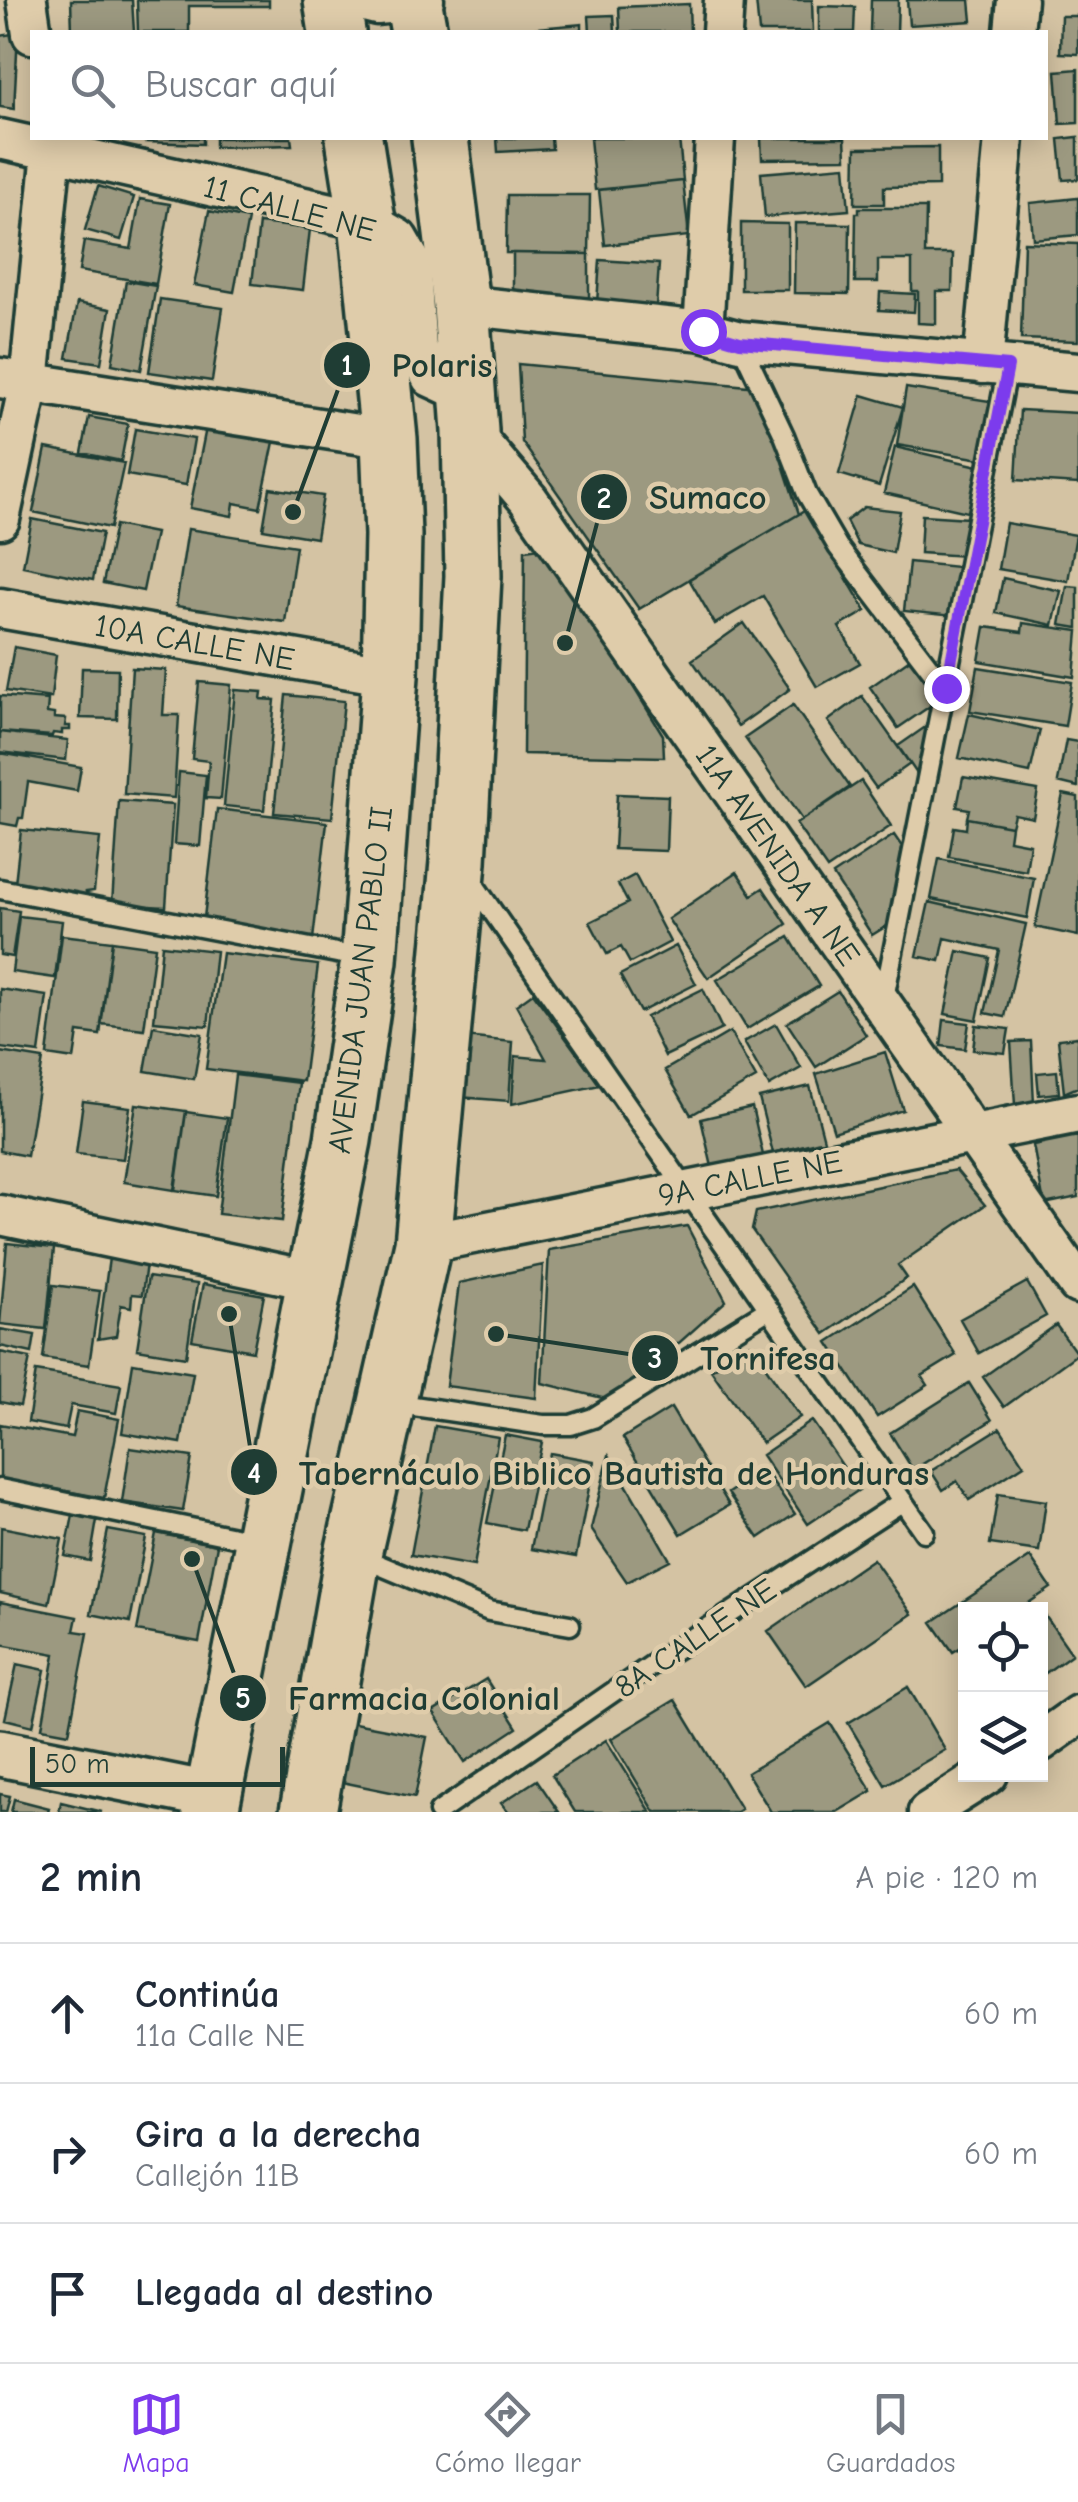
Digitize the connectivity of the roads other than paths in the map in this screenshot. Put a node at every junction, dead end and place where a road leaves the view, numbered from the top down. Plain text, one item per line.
1 (27, 0) edge
2 (332, 0) edge
3 (357, 0) edge
4 (424, 0) edge
5 (724, 0) edge
6 (1017, 0) edge
7 (413, 1) edge
8 (31, 30) edge
9 (337, 30) edge
10 (419, 30) edge
11 (722, 30) edge
12 (1014, 30) edge
13 (0, 139) edge
14 (354, 140) edge
15 (440, 140) edge
16 (716, 140) edge
17 (1004, 140) edge
18 (51, 144) edge
19 (367, 221) junction
20 (461, 306) junction
21 (703, 331) junction
22 (740, 342) junction
23 (996, 365) junction
24 (1078, 372) edge
25 (15, 380) edge
26 (469, 412) junction
27 (388, 439) junction
28 (0, 520) edge
29 (0, 608) edge
30 (390, 676) junction
31 (946, 688) junction
32 (458, 862) junction
33 (0, 889) edge
34 (369, 960) junction
35 (883, 1004) junction
36 (1078, 1113) edge
37 (975, 1133) junction
38 (686, 1190) junction
39 (0, 1215) edge
40 (423, 1244) junction
41 (314, 1281) junction
42 (1078, 1284) edge
43 (769, 1309) junction
44 (388, 1403) junction
45 (0, 1489) edge
46 (903, 1501) junction
47 (924, 1532) dead end
48 (262, 1542) junction
49 (352, 1554) junction
50 (570, 1626) dead end
51 (1078, 1715) edge
52 (1048, 1736) edge
53 (0, 1754) edge
54 (975, 1782) edge
55 (212, 1804) edge
56 (308, 1812) edge
57 (439, 1812) edge
58 (928, 1812) edge

1 - 8 street
2 - 9 highway
3 - 7 street
4 - 7 street
5 - 11 street
6 - 12 street
7 - 10 highway
13 - 18 street, 11 CALLE NE
14 - 19 highway, AVENIDA JUAN PABLO II
15 - 20 highway
16 - 21 street
17 - 23 street
18 - 19 street, 11 CALLE NE
18 - 25 street
19 - 26 street, 11 CALLE NE
19 - 27 highway, AVENIDA JUAN PABLO II
20 - 21 street
20 - 26 highway
21 - 22 street
22 - 23 street
22 - 31 lane
23 - 24 street
23 - 31 lane
25 - 27 street
25 - 28 street
26 - 32 highway
26 - 35 street, 11A AVENIDA A NE
27 - 30 highway, AVENIDA JUAN PABLO II
29 - 30 street, 10A CALLE NE
30 - 34 highway, AVENIDA JUAN PABLO II
31 - 35 lane
32 - 38 lane
32 - 40 highway
33 - 34 lane
34 - 41 highway, AVENIDA JUAN PABLO II
35 - 37 street, 11A AVENIDA A NE
36 - 37 street, 9A CALLE NE
37 - 38 street, 9A CALLE NE
37 - 42 street, 11A AVENIDA A NE
38 - 40 street, 9A CALLE NE
38 - 43 lane
39 - 41 street
40 - 44 highway
41 - 48 highway, AVENIDA JUAN PABLO II
43 - 44 lane
43 - 46 lane
44 - 49 highway
45 - 48 lane
46 - 47 lane
46 - 57 lane, 8A CALLE NE
48 - 55 highway, AVENIDA JUAN PABLO II
49 - 50 lane
49 - 56 highway
51 - 52 street
53 - 55 street
54 - 58 street

